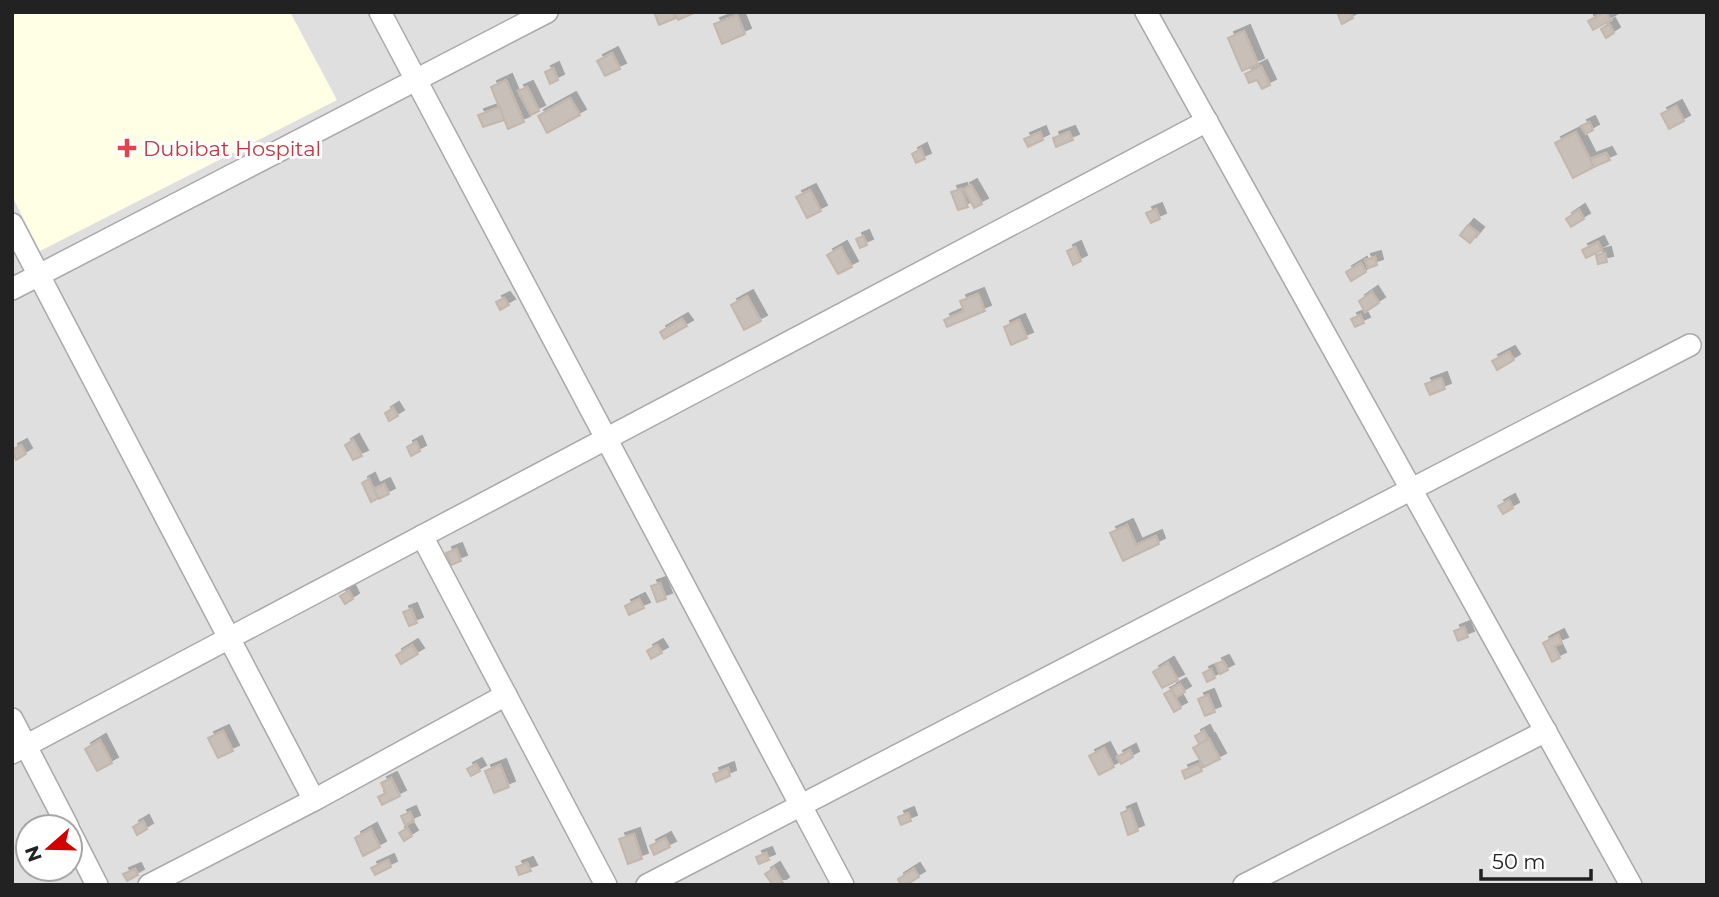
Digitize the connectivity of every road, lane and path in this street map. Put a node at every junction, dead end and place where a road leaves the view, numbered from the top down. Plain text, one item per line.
1 (380, 12) edge
2 (547, 12) edge
3 (1146, 12) edge
4 (416, 80) junction
5 (1207, 121) junction
6 (12, 224) edge
7 (39, 275) junction
8 (12, 289) edge
9 (1690, 345) dead end
10 (607, 439) junction
11 (1411, 489) junction
12 (422, 536) junction
13 (229, 638) junction
14 (506, 695) junction
15 (12, 719) edge
16 (1546, 731) junction
17 (19, 749) edge
18 (314, 800) junction
19 (801, 805) junction
20 (59, 813) edge
21 (84, 859) edge
22 (97, 885) edge
23 (149, 885) edge
24 (606, 885) edge
25 (647, 885) edge
26 (843, 885) edge
27 (1244, 885) edge
28 (1631, 885) edge

1 - 4 street
2 - 4 street
3 - 5 street
4 - 7 street
4 - 10 street
5 - 10 street
5 - 11 street
6 - 7 street
7 - 8 street
7 - 13 street
9 - 11 street
10 - 12 street
10 - 19 street
11 - 16 street
11 - 19 street
12 - 13 street
12 - 14 street
13 - 17 street
13 - 18 street
14 - 18 street
14 - 24 street
15 - 17 street
16 - 27 street
16 - 28 street
17 - 20 street
18 - 23 street
19 - 25 street
19 - 26 street
21 - 22 street

